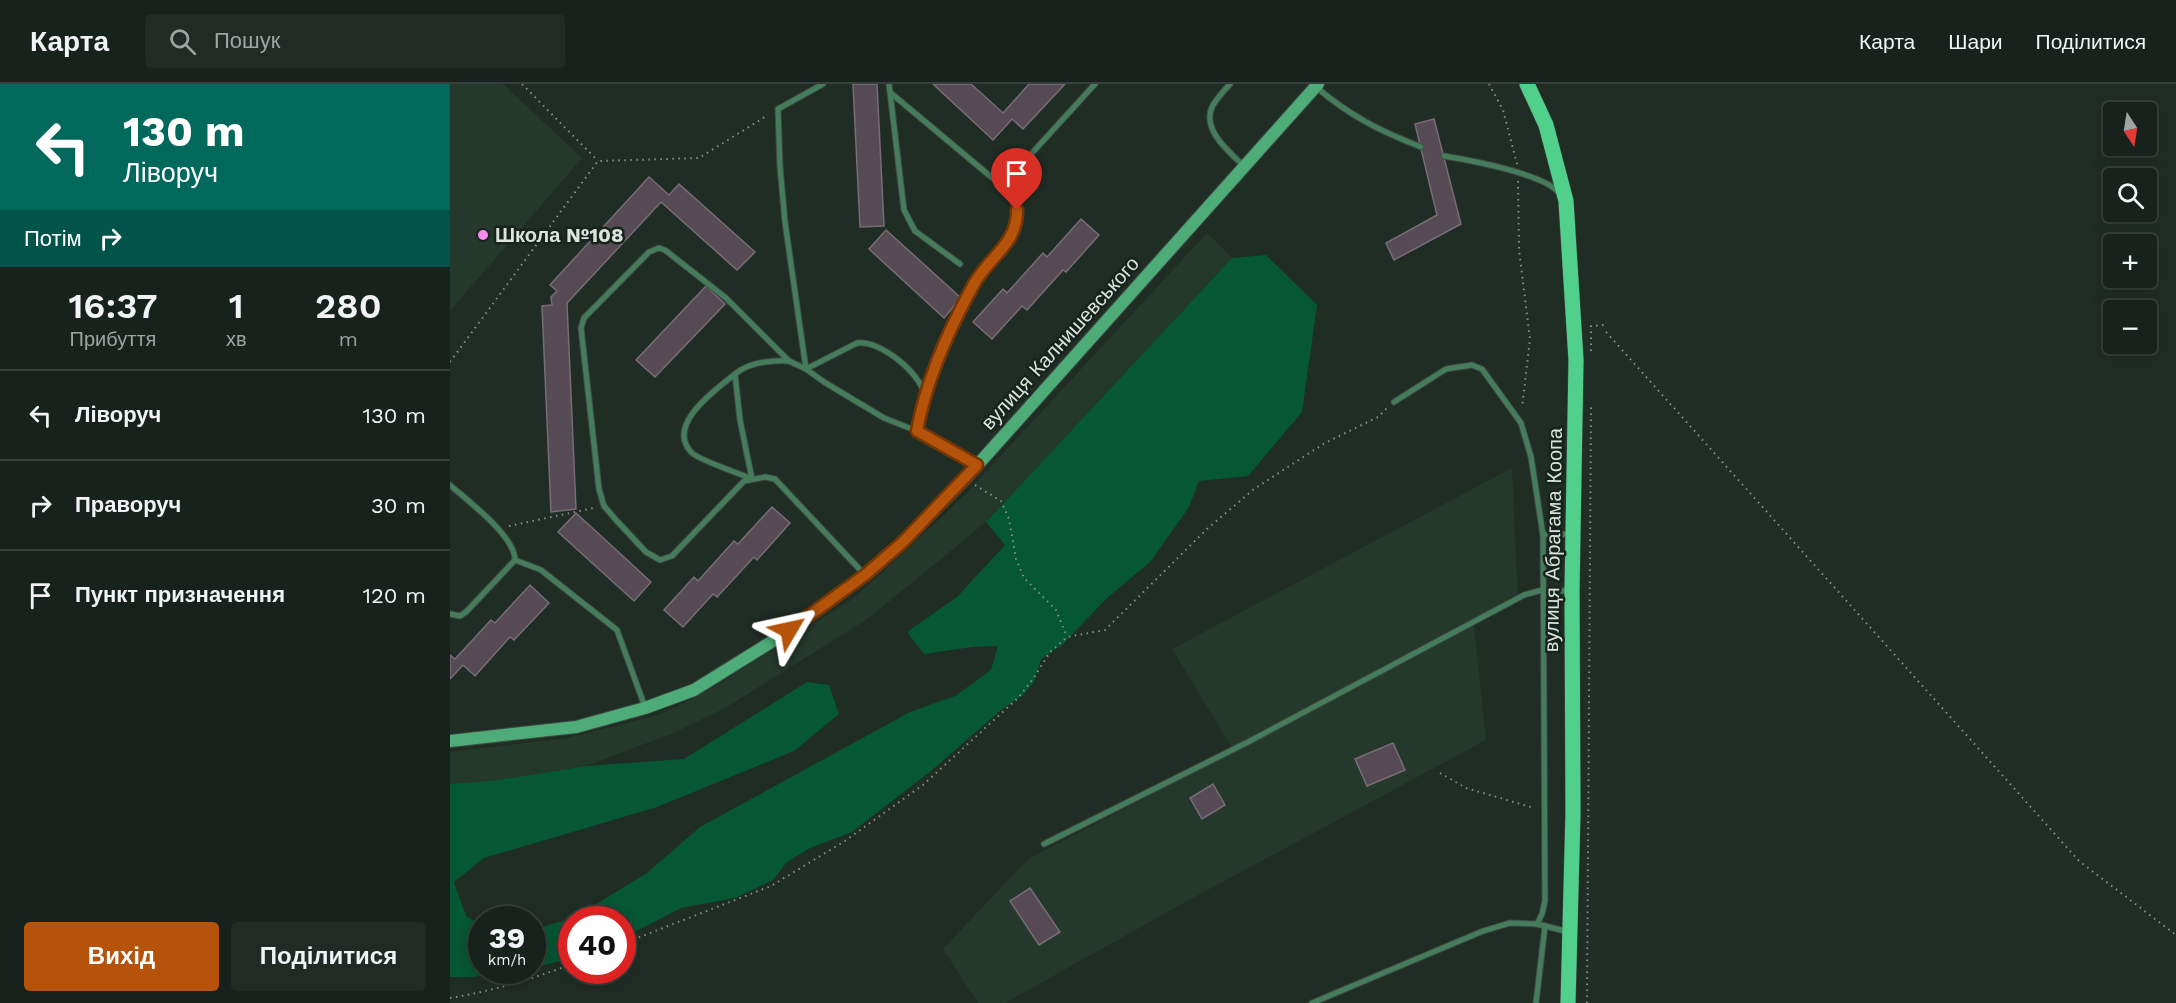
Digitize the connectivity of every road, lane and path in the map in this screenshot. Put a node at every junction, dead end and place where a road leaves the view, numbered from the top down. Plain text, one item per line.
1 (522, 84) edge
2 (823, 84) edge
3 (889, 84) edge
4 (1095, 84) edge
5 (1230, 84) edge
6 (1489, 84) edge
7 (1527, 84) edge
8 (1316, 85) edge
9 (892, 94) junction
10 (778, 109) junction
11 (1421, 147) dead end
12 (1444, 156) dead end
13 (598, 161) junction
14 (1244, 166) junction
15 (1520, 174) junction
16 (1002, 186) junction
17 (1566, 201) junction
18 (960, 264) dead end
19 (1605, 325) dead end
20 (1606, 332) dead end
21 (789, 361) junction
22 (1591, 361) dead end
23 (450, 362) edge
24 (806, 369) junction
25 (735, 374) junction
26 (925, 395) junction
27 (1591, 395) dead end
28 (1394, 402) joint
29 (1521, 423) junction
30 (917, 431) junction
31 (977, 465) junction
32 (752, 479) junction
33 (965, 479) junction
34 (450, 485) edge
35 (604, 506) junction
36 (497, 528) junction
37 (1573, 534) junction
38 (1543, 535) junction
39 (515, 560) junction
40 (865, 575) junction
41 (1542, 590) junction
42 (1572, 591) junction
43 (450, 614) edge
44 (1067, 637) junction
45 (645, 708) junction
46 (450, 741) edge
47 (1440, 773) dead end
48 (1545, 811) junction
49 (1044, 844) dead end
50 (1537, 924) junction
51 (1545, 926) junction
52 (1571, 932) junction
53 (2176, 935) edge
54 (636, 939) edge
55 (558, 969) edge
56 (450, 998) edge
57 (1312, 1003) edge
58 (1536, 1003) edge
59 (1568, 1003) edge
60 (1587, 1003) edge

1 - 13 path
2 - 10 lane
3 - 9 lane
4 - 16 lane
5 - 14 lane
6 - 15 path
7 - 17 main road, вулиця Абрагама Коопа
8 - 11 lane
8 - 14 street, вулиця Калнишевського
9 - 16 lane
9 - 18 lane
10 - 13 path
10 - 24 lane
12 - 15 lane
13 - 23 path
14 - 31 street, вулиця Калнишевського
15 - 17 lane
15 - 29 path
16 - 26 lane
17 - 37 main road, вулиця Абрагама Коопа
19 - 22 path
20 - 53 path
21 - 24 lane
21 - 25 lane
21 - 35 lane
24 - 26 lane
24 - 30 lane
25 - 32 lane
25 - 32 lane
26 - 30 lane
27 - 60 path
28 - 29 lane
28 - 44 path
29 - 38 lane
30 - 31 lane
31 - 33 street, вулиця Калнишевського
32 - 35 lane
32 - 40 lane
33 - 40 street, вулиця Калнишевського
33 - 44 path
34 - 36 lane
35 - 36 path
36 - 39 lane
37 - 38 lane
37 - 42 main road, вулиця Абрагама Коопа
38 - 41 lane
39 - 43 lane
39 - 45 lane
40 - 45 street, вулиця Калнишевського
41 - 42 lane
41 - 48 lane
41 - 49 lane
42 - 52 main road, вулиця Абрагама Коопа
44 - 54 path
45 - 46 street, вулиця Калнишевського
47 - 48 path
48 - 50 lane
50 - 51 lane
50 - 57 lane
51 - 52 lane
51 - 58 lane
52 - 59 main road, вулиця Абрагама Коопа
55 - 56 path

